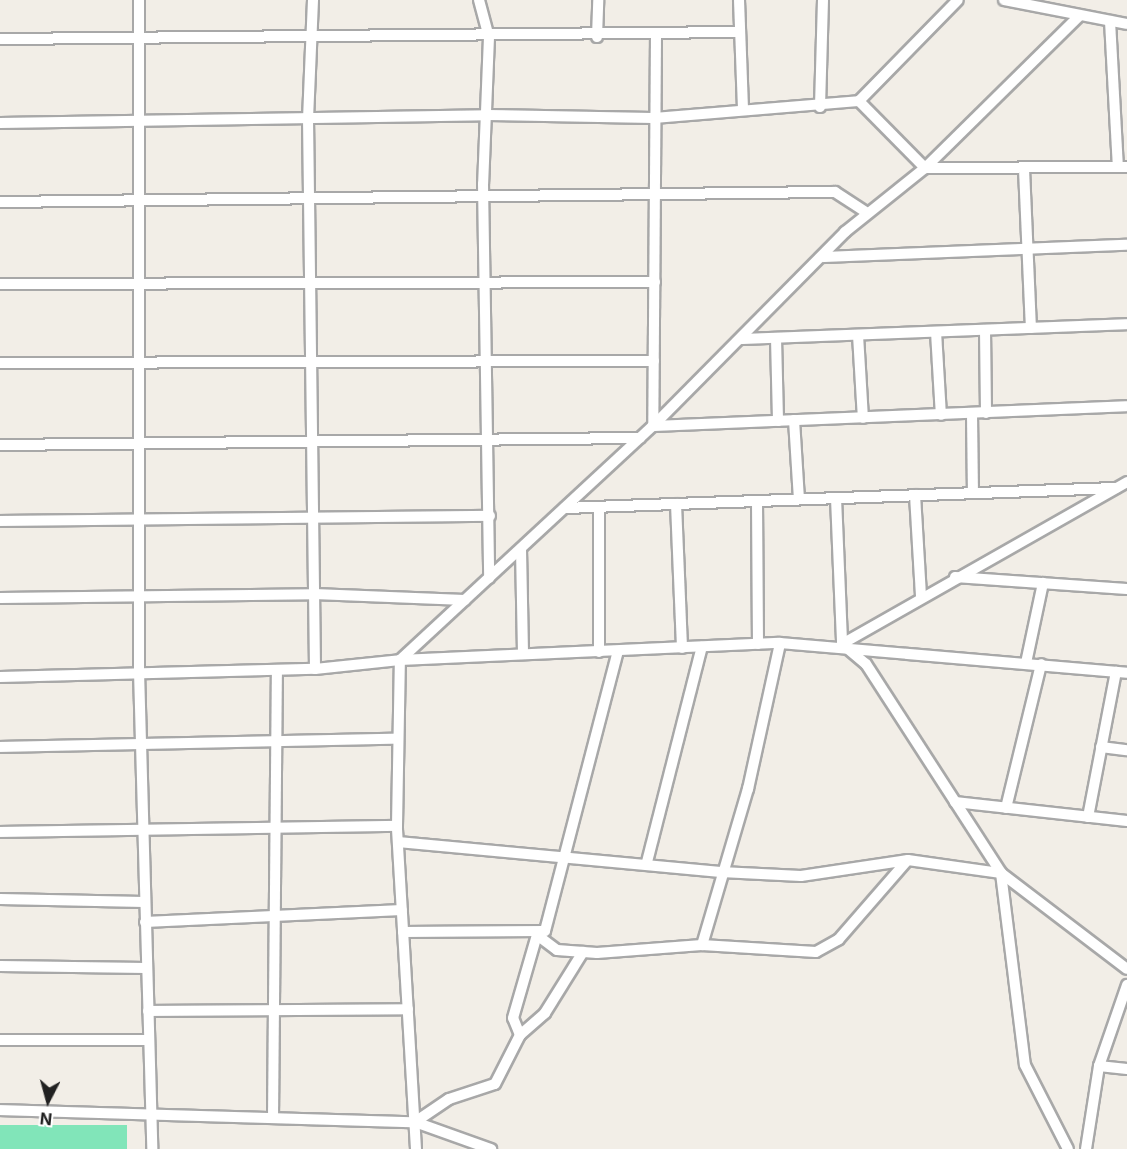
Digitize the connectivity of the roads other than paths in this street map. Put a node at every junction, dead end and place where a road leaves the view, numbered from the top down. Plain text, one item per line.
1 (139, 0) edge
2 (313, 0) edge
3 (480, 0) edge
4 (598, 0) edge
5 (739, 0) edge
6 (823, 0) edge
7 (958, 0) edge
8 (1011, 1) edge
9 (1079, 16) junction
10 (1110, 21) junction
11 (1127, 24) edge
12 (740, 32) junction
13 (656, 36) junction
14 (489, 37) junction
15 (597, 37) junction
16 (313, 38) junction
17 (0, 39) edge
18 (140, 40) junction
19 (859, 101) junction
20 (820, 107) junction
21 (743, 108) junction
22 (487, 115) junction
23 (308, 118) junction
24 (653, 118) junction
25 (140, 122) junction
26 (0, 123) edge
27 (1122, 167) edge
28 (925, 168) junction
29 (1024, 169) junction
30 (656, 194) junction
31 (484, 195) junction
32 (310, 196) junction
33 (139, 200) junction
34 (0, 202) edge
35 (866, 212) junction
36 (1127, 245) edge
37 (1029, 247) junction
38 (823, 257) junction
39 (312, 281) junction
40 (139, 282) junction
41 (489, 282) junction
42 (655, 282) junction
43 (0, 284) edge
44 (1127, 324) edge
45 (1031, 328) junction
46 (985, 330) junction
47 (936, 332) junction
48 (858, 335) junction
49 (741, 339) junction
50 (776, 339) junction
51 (489, 359) junction
52 (315, 361) junction
53 (654, 361) junction
54 (139, 362) junction
55 (0, 363) edge
56 (1127, 406) edge
57 (986, 413) junction
58 (972, 414) junction
59 (941, 415) junction
60 (863, 418) junction
61 (794, 420) junction
62 (778, 421) junction
63 (653, 426) junction
64 (490, 438) junction
65 (640, 438) junction
66 (316, 440) junction
67 (137, 444) junction
68 (0, 445) edge
69 (1127, 482) edge
70 (1116, 488) junction
71 (973, 493) junction
72 (915, 495) junction
73 (836, 498) junction
74 (799, 499) junction
75 (758, 501) junction
76 (676, 504) junction
77 (599, 507) junction
78 (566, 508) junction
79 (490, 516) junction
80 (140, 518) junction
81 (315, 518) junction
82 (0, 522) edge
83 (521, 549) junction
84 (955, 577) junction
85 (489, 578) junction
86 (1043, 583) junction
87 (1127, 589) edge
88 (314, 594) junction
89 (921, 597) junction
90 (0, 598) edge
91 (140, 600) junction
92 (465, 600) junction
93 (780, 643) junction
94 (758, 644) junction
95 (842, 645) junction
96 (702, 647) junction
97 (682, 648) junction
98 (618, 651) junction
99 (599, 652) junction
100 (523, 654) junction
101 (400, 660) junction
102 (1026, 663) junction
103 (1041, 664) junction
104 (315, 669) junction
105 (277, 670) junction
106 (139, 671) junction
107 (1122, 672) edge
108 (0, 677) edge
109 (398, 739) junction
110 (280, 742) junction
111 (140, 744) junction
112 (0, 747) edge
113 (1101, 747) junction
114 (1127, 750) edge
115 (955, 802) junction
116 (1006, 808) junction
117 (1088, 817) junction
118 (1127, 821) edge
119 (273, 826) junction
120 (397, 826) junction
121 (142, 831) junction
122 (0, 832) edge
123 (398, 842) junction
124 (566, 854) junction
125 (908, 860) junction
126 (647, 862) junction
127 (721, 872) junction
128 (1001, 873) junction
129 (0, 899) edge
130 (144, 902) junction
131 (402, 910) junction
132 (273, 918) junction
133 (145, 922) junction
134 (403, 932) junction
135 (537, 934) junction
136 (702, 945) junction
137 (583, 952) junction
138 (0, 966) edge
139 (146, 968) junction
140 (1127, 969) edge
141 (1127, 985) edge
142 (408, 1009) junction
143 (273, 1010) junction
144 (148, 1011) junction
145 (520, 1035) junction
146 (0, 1040) edge
147 (149, 1040) junction
148 (1099, 1066) junction
149 (1127, 1069) edge
150 (0, 1110) edge
151 (152, 1115) junction
152 (273, 1118) junction
153 (415, 1122) junction
154 (152, 1149) edge
155 (416, 1149) edge
156 (491, 1149) edge
157 (1068, 1149) edge
158 (1086, 1149) edge

1 - 18 street
2 - 16 street
3 - 14 street
4 - 15 street
5 - 12 street
6 - 20 street
7 - 19 street
8 - 9 street
9 - 10 street
9 - 28 street
10 - 11 street
10 - 27 street
12 - 13 street
12 - 21 street
13 - 15 street
13 - 24 street
14 - 15 street
14 - 16 street
14 - 22 street
16 - 18 street
16 - 23 street
17 - 18 street
18 - 25 street
19 - 20 street
19 - 28 street
20 - 21 street
21 - 24 street
22 - 23 street
22 - 24 street
22 - 31 street
23 - 25 street
23 - 32 street
24 - 30 street
25 - 26 street
25 - 33 street
27 - 29 street
28 - 29 street
28 - 35 street
29 - 37 street
30 - 31 street
30 - 35 street
30 - 42 street
31 - 32 street
31 - 41 street
32 - 33 street
32 - 39 street
33 - 34 street
33 - 40 street
35 - 38 street
36 - 37 street
37 - 38 street
37 - 45 street
38 - 49 street
39 - 40 street
39 - 41 street
39 - 52 street
40 - 43 street
40 - 54 street
41 - 42 street
41 - 51 street
42 - 53 street
44 - 45 street
45 - 46 street
46 - 47 street
46 - 57 street
47 - 48 street
47 - 59 street
48 - 50 street
48 - 60 street
49 - 50 street
49 - 63 street
50 - 62 street
51 - 52 street
51 - 53 street
51 - 64 street
52 - 54 street
52 - 66 street
53 - 63 street
54 - 55 street
54 - 67 street
56 - 57 street
57 - 58 street
58 - 59 street
58 - 71 street
59 - 60 street
60 - 61 street
61 - 62 street
61 - 74 street
62 - 63 street
63 - 65 street
64 - 65 street
64 - 66 street
64 - 79 street
65 - 78 street
66 - 67 street
66 - 81 street
67 - 68 street
67 - 80 street
69 - 70 street
70 - 71 street
70 - 84 street
71 - 72 street
72 - 73 street
72 - 89 street
73 - 74 street
73 - 95 street
74 - 75 street
75 - 76 street
75 - 94 street
76 - 77 street
76 - 97 street
77 - 78 street
77 - 99 street
78 - 83 street
79 - 81 street
79 - 85 street
80 - 81 street
80 - 82 street
80 - 91 street
81 - 88 street
83 - 85 street
83 - 100 street
84 - 86 street
84 - 89 street
85 - 92 street
86 - 87 street
86 - 102 street
88 - 91 street
88 - 92 street
88 - 104 street
89 - 95 street
90 - 91 street
91 - 106 street
92 - 101 street
93 - 94 street
93 - 95 street
93 - 127 street
94 - 96 street
95 - 102 street
95 - 115 street
96 - 97 street
96 - 126 street
97 - 98 street
98 - 99 street
98 - 124 street
99 - 100 street
100 - 101 street
101 - 104 street
101 - 109 street
102 - 103 street
103 - 107 street
103 - 116 street
104 - 105 street
105 - 106 street
105 - 110 street
106 - 108 street
106 - 111 street
107 - 113 street
109 - 110 street
109 - 120 street
110 - 111 street
110 - 119 street
111 - 112 street
111 - 121 street
113 - 114 street
113 - 117 street
115 - 116 street
115 - 128 street
116 - 117 street
117 - 118 street
119 - 120 street
119 - 121 street
119 - 132 street
120 - 123 street
121 - 122 street
121 - 130 street
123 - 124 street
123 - 131 street
124 - 126 street
124 - 135 street
125 - 127 street
125 - 128 street
125 - 136 street
126 - 127 street
127 - 136 street
128 - 140 street
128 - 157 street
129 - 130 street
130 - 133 street
131 - 132 street
131 - 134 street
132 - 133 street
132 - 143 street
133 - 139 street
134 - 135 street
134 - 142 street
135 - 137 street
135 - 145 street
136 - 137 street
137 - 145 street
138 - 139 street
139 - 144 street
141 - 148 street
142 - 143 street
142 - 153 street
143 - 144 street
143 - 152 street
144 - 147 street
145 - 153 street
146 - 147 street
147 - 151 street
148 - 149 street
148 - 158 street
150 - 151 street
151 - 152 street
151 - 154 street
152 - 153 street
153 - 155 street
153 - 156 street

